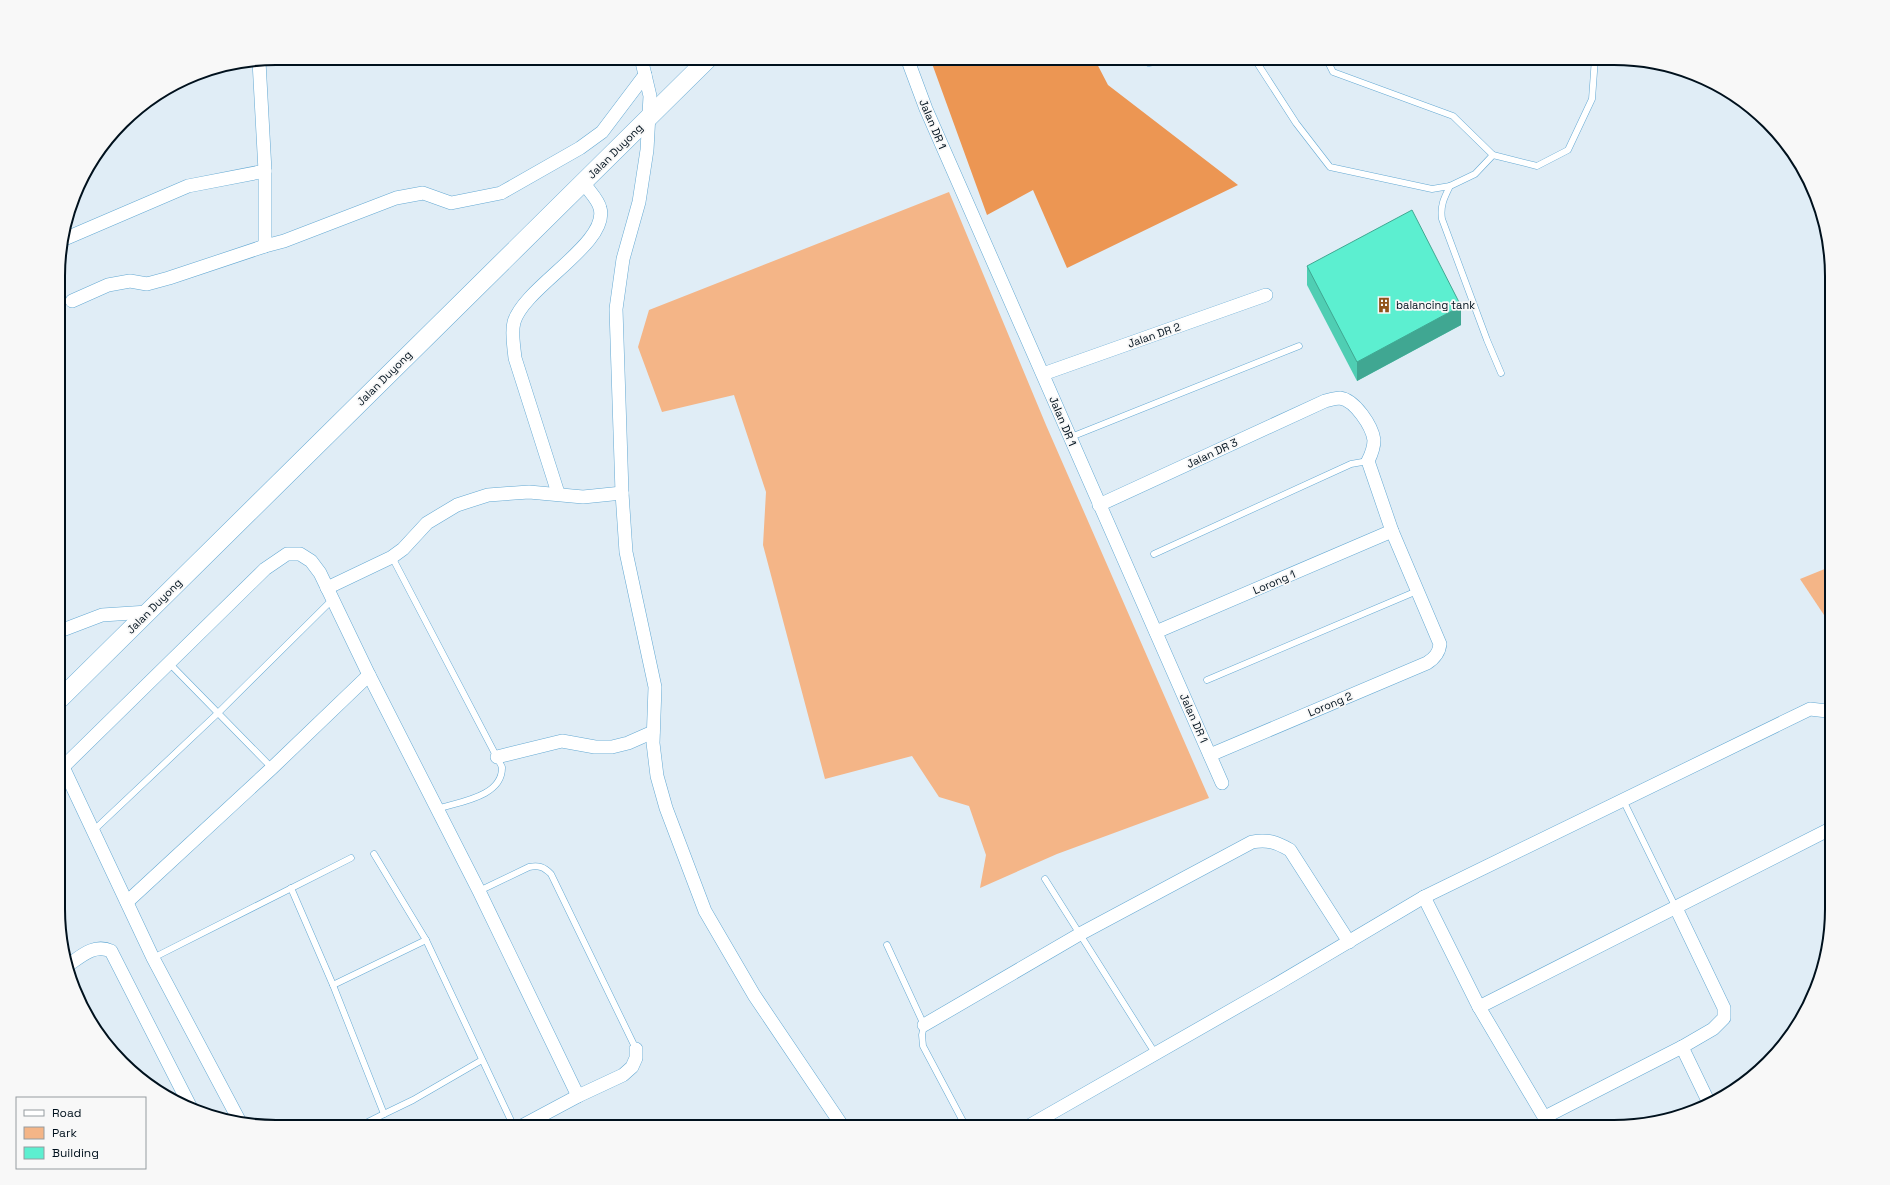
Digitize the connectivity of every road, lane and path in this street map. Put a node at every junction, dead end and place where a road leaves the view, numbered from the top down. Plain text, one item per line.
1 (259, 65) edge
2 (643, 65) edge
3 (702, 65) edge
4 (910, 65) edge
5 (1259, 65) edge
6 (1330, 65) edge
7 (1594, 65) edge
8 (645, 75) junction
9 (650, 116) junction
10 (1493, 155) junction
11 (265, 170) junction
12 (583, 182) junction
13 (1450, 186) junction
14 (69, 237) edge
15 (265, 246) junction
16 (1266, 295) dead end
17 (72, 302) dead end
18 (1298, 346) dead end
19 (1502, 373) dead end
20 (1043, 374) junction
21 (1071, 437) junction
22 (1368, 461) junction
23 (558, 493) junction
24 (622, 493) junction
25 (1099, 505) junction
26 (1392, 531) junction
27 (1154, 554) dead end
28 (392, 557) junction
29 (1417, 591) junction
30 (330, 594) junction
31 (148, 612) junction
32 (65, 629) edge
33 (1156, 632) junction
34 (169, 663) junction
35 (369, 675) junction
36 (1208, 680) dead end
37 (65, 694) edge
38 (1825, 711) edge
39 (218, 713) junction
40 (653, 732) junction
41 (1210, 755) junction
42 (497, 757) junction
43 (65, 761) edge
44 (272, 768) junction
45 (65, 773) edge
46 (1222, 783) dead end
47 (1623, 800) junction
48 (437, 809) junction
49 (93, 831) junction
50 (1825, 832) edge
51 (374, 854) dead end
52 (351, 858) dead end
53 (1045, 879) dead end
54 (291, 888) junction
55 (479, 891) junction
56 (1424, 897) junction
57 (127, 902) junction
58 (1676, 908) junction
59 (1080, 934) junction
60 (426, 940) junction
61 (1349, 942) junction
62 (887, 945) dead end
63 (153, 958) junction
64 (72, 962) edge
65 (333, 985) junction
66 (1479, 1007) junction
67 (924, 1025) junction
68 (1682, 1047) junction
69 (636, 1049) joint
70 (1155, 1053) junction
71 (482, 1060) junction
72 (578, 1096) junction
73 (1706, 1098) edge
74 (187, 1100) edge
75 (384, 1114) junction
76 (237, 1116) edge
77 (372, 1120) edge
78 (511, 1120) edge
79 (533, 1120) edge
80 (838, 1120) edge
81 (962, 1120) edge
82 (1039, 1120) edge
83 (1546, 1120) edge
84 (1551, 1120) edge

1 - 11 street
2 - 8 street
3 - 9 main road, Jalan Duyong
4 - 20 street, Jalan DR 1
5 - 13 lane
6 - 10 lane
7 - 10 lane
8 - 9 street
8 - 15 street
9 - 12 main road, Jalan Duyong
9 - 24 street
10 - 13 lane
11 - 14 street
11 - 15 street
12 - 23 street
12 - 31 main road, Jalan Duyong
13 - 19 lane
15 - 17 street
16 - 20 street, Jalan DR 2
18 - 21 lane
20 - 21 street, Jalan DR 1
21 - 25 street, Jalan DR 1
22 - 25 street, Jalan DR 3
22 - 26 street
22 - 27 lane
23 - 24 street
23 - 28 street
24 - 40 street
25 - 33 street, Jalan DR 1
26 - 29 street
26 - 33 street, Lorong 1
28 - 30 street
28 - 42 lane
29 - 36 lane
29 - 41 street, Lorong 2
30 - 34 street
30 - 35 street
30 - 39 lane
31 - 32 street
31 - 37 main road, Jalan Duyong
33 - 41 street, Jalan DR 1
34 - 39 lane
34 - 43 street
35 - 44 street
35 - 48 street
38 - 47 street
39 - 44 lane
39 - 49 lane
40 - 42 street
40 - 80 street
41 - 46 street, Jalan DR 1
42 - 48 lane
44 - 57 street
45 - 49 street
47 - 56 street
47 - 58 lane
48 - 55 street
49 - 57 street
50 - 58 street
51 - 60 lane
52 - 54 lane
53 - 59 lane
54 - 63 lane
54 - 65 lane
55 - 69 lane
55 - 72 street
56 - 61 street
56 - 66 street
57 - 63 street
58 - 66 street
58 - 68 street
59 - 61 street
59 - 67 street
59 - 70 lane
60 - 65 lane
60 - 71 lane
61 - 70 street
62 - 67 lane
63 - 76 street
64 - 74 street
65 - 75 lane
66 - 83 street
67 - 81 lane
68 - 73 street
68 - 84 street
69 - 72 street
70 - 82 street
71 - 75 lane
71 - 78 lane
72 - 79 street
75 - 77 lane

